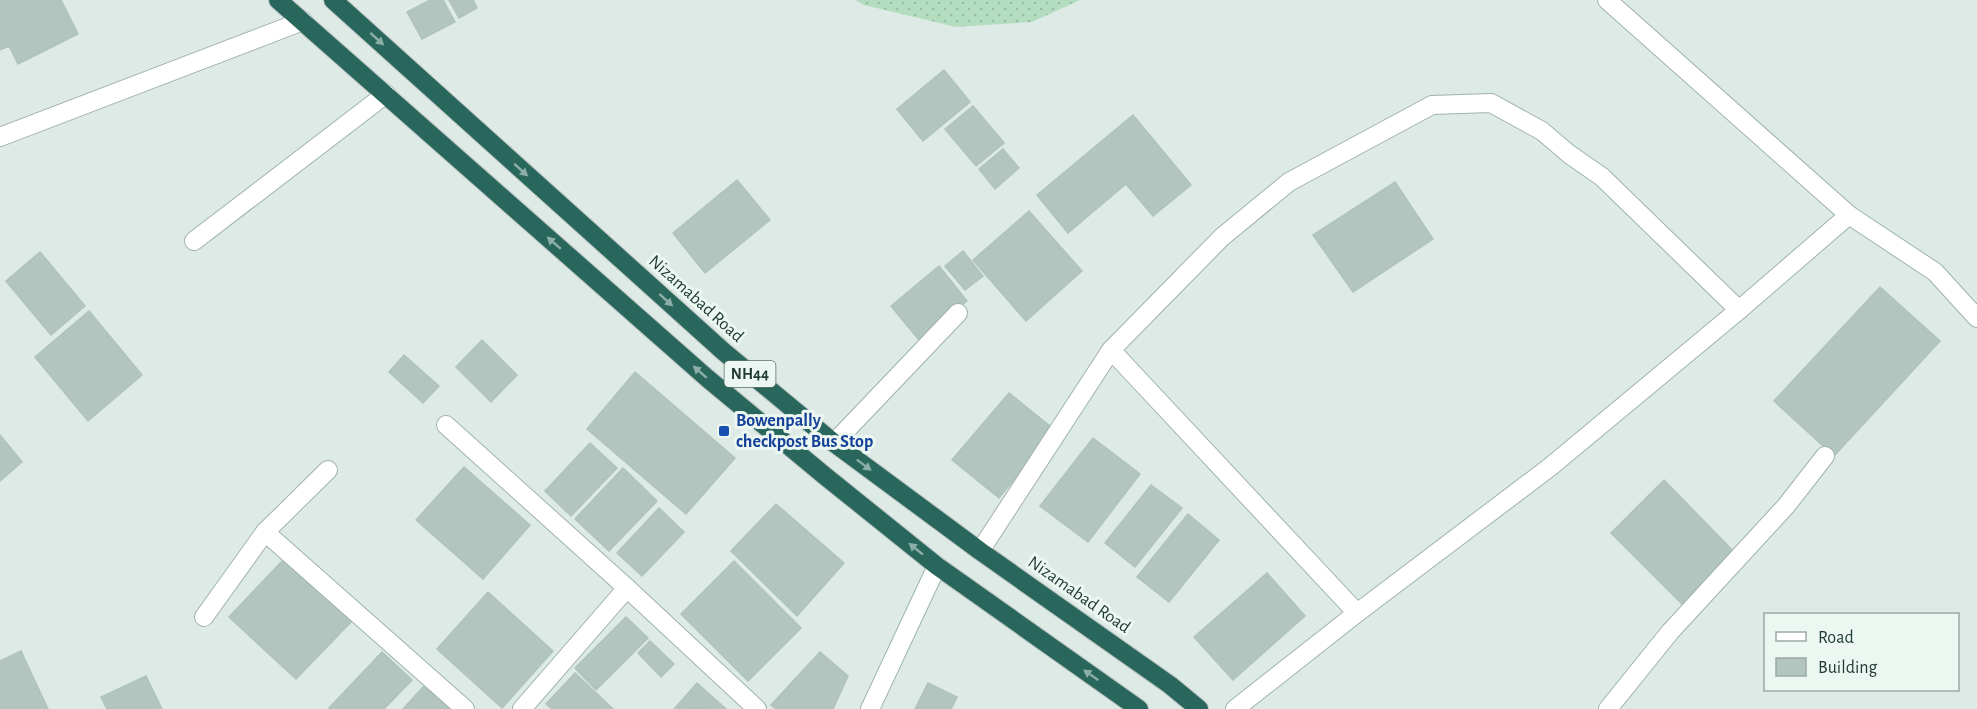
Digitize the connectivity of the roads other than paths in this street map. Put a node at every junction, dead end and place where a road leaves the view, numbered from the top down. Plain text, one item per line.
1 (279, 0) edge
2 (333, 0) edge
3 (1606, 0) edge
4 (303, 21) junction
5 (386, 94) junction
6 (0, 137) edge
7 (1849, 215) junction
8 (194, 241) dead end
9 (1739, 310) junction
10 (958, 313) dead end
11 (1977, 318) edge
12 (1111, 350) junction
13 (446, 425) dead end
14 (834, 443) junction
15 (1825, 456) dead end
16 (328, 470) dead end
17 (265, 532) junction
18 (980, 551) junction
19 (937, 566) junction
20 (627, 588) junction
21 (1357, 613) junction
22 (204, 618) dead end
23 (465, 709) edge
24 (522, 709) edge
25 (757, 709) edge
26 (870, 709) edge
27 (1139, 709) edge
28 (1199, 709) edge
29 (1235, 709) edge
30 (1608, 709) edge

1 - 4 highway, NH44
2 -> 14 highway, Nizamabad Road / NH44
3 - 7 street
4 - 5 highway, NH44
4 - 6 street
5 - 8 street
19 -> 5 highway, NH44
7 - 9 street
7 - 11 street
9 - 12 street
9 - 21 street
10 - 14 street
12 - 18 street
12 - 21 street
13 - 20 street
14 -> 18 highway, Nizamabad Road / NH44
15 - 30 street
16 - 17 street
17 - 22 street
17 - 23 street
18 - 28 highway, Nizamabad Road / NH44
19 - 26 street
27 -> 19 highway, NH44
20 - 24 street
20 - 25 street
21 - 29 street

